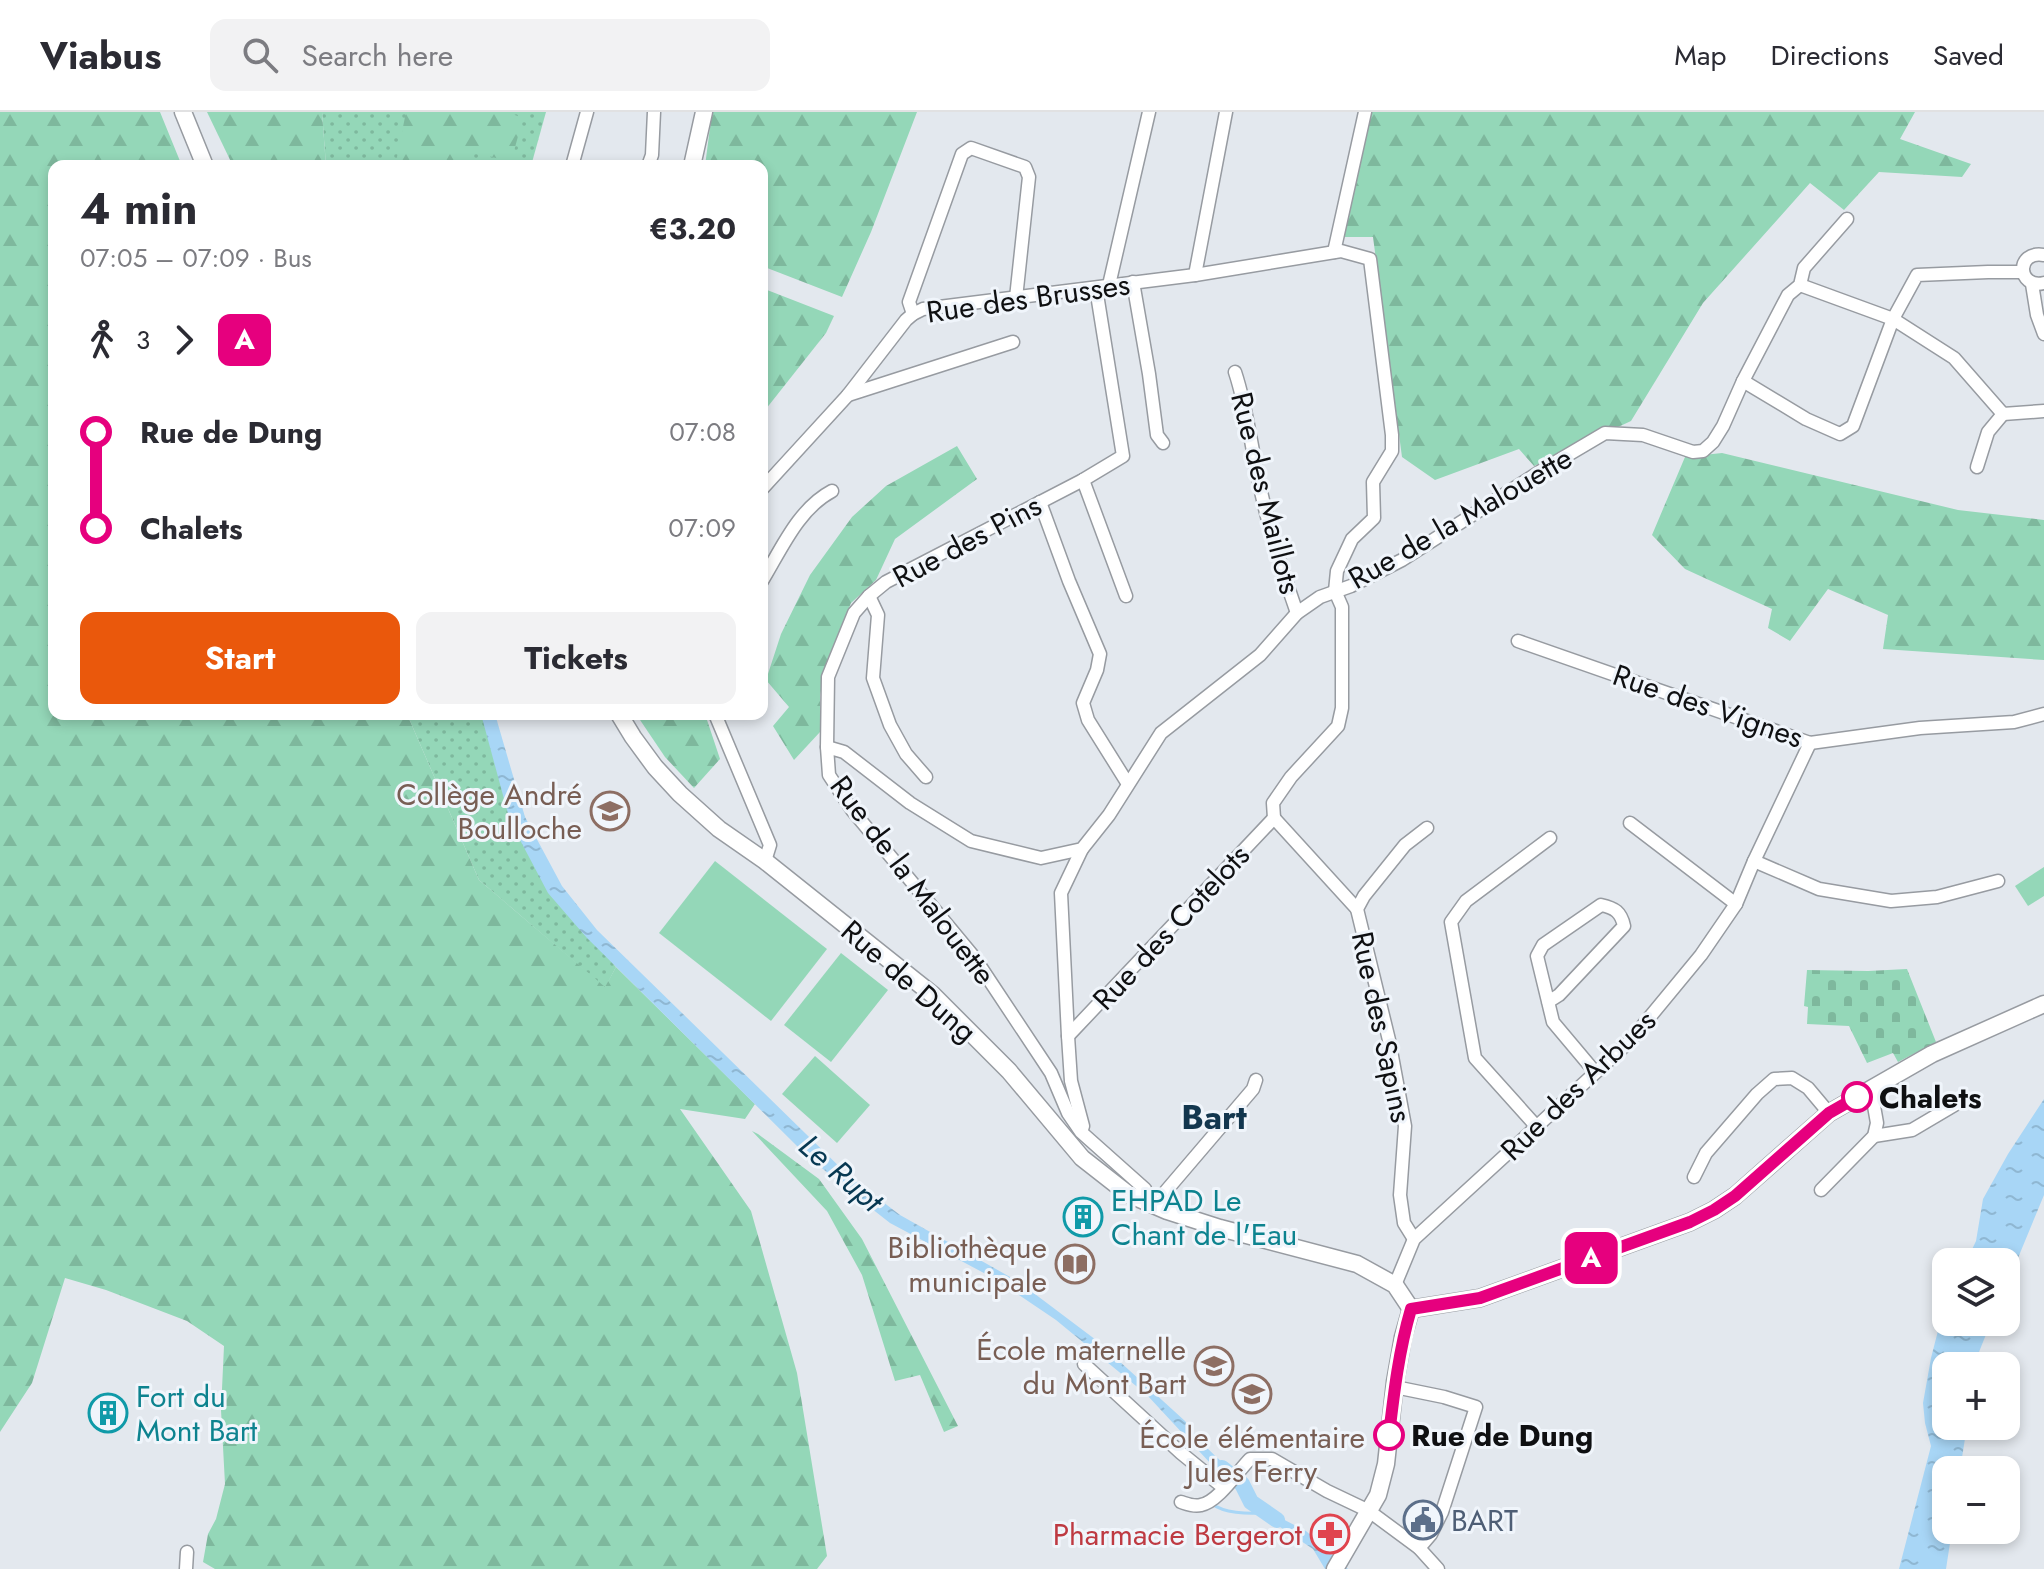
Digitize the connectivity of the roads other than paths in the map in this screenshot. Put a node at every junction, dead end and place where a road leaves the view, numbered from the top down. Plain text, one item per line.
1 (183, 112) edge
2 (587, 112) edge
3 (654, 112) edge
4 (704, 112) edge
5 (1149, 112) edge
6 (1226, 112) edge
7 (1365, 112) edge
8 (203, 160) edge
9 (574, 160) edge
10 (650, 160) edge
11 (693, 160) edge
12 (1847, 219) dead end
13 (1334, 252) junction
14 (2044, 255) edge
15 (2023, 272) junction
16 (1195, 275) junction
17 (1133, 282) junction
18 (2038, 284) edge
19 (1800, 285) junction
20 (1102, 287) junction
21 (1016, 298) junction
22 (913, 314) junction
23 (1893, 319) junction
24 (2044, 334) edge
25 (1013, 342) dead end
26 (883, 353) junction
27 (1235, 372) dead end
28 (893, 380) junction
29 (1743, 381) junction
30 (848, 395) junction
31 (2044, 411) edge
32 (2003, 414) junction
33 (1163, 443) dead end
34 (1977, 467) dead end
35 (1083, 480) junction
36 (768, 482) edge
37 (832, 491) dead end
38 (1040, 502) junction
39 (768, 571) edge
40 (1335, 591) junction
41 (869, 596) junction
42 (1126, 596) dead end
43 (1297, 613) junction
44 (1518, 641) dead end
45 (2044, 714) edge
46 (623, 720) edge
47 (718, 720) edge
48 (1810, 743) junction
49 (827, 747) junction
50 (926, 777) dead end
51 (1128, 784) junction
52 (1274, 818) junction
53 (1630, 823) dead end
54 (1427, 828) dead end
55 (1550, 838) dead end
56 (1082, 849) junction
57 (765, 861) junction
58 (1754, 861) junction
59 (1998, 881) dead end
60 (1736, 904) junction
61 (1357, 909) junction
62 (1548, 1002) junction
63 (2044, 1004) edge
64 (1068, 1036) junction
65 (1595, 1072) junction
66 (1256, 1080) dead end
67 (1871, 1089) junction
68 (1956, 1104) dead end
69 (1829, 1113) junction
70 (1536, 1126) junction
71 (1081, 1132) junction
72 (1874, 1136) junction
73 (1694, 1177) dead end
74 (1821, 1190) dead end
75 (1150, 1203) junction
76 (1414, 1239) junction
77 (1395, 1285) junction
78 (1411, 1309) junction
79 (1084, 1364) dead end
80 (1395, 1387) junction
81 (1226, 1485) junction
82 (1181, 1502) dead end
83 (1369, 1511) junction
84 (1419, 1548) junction
85 (187, 1552) dead end
86 (1338, 1563) edge
87 (186, 1569) edge
88 (1438, 1569) edge

1 - 8 main road
2 - 9 street
3 - 10 street
4 - 11 main road
5 - 20 street
6 - 16 street
7 - 13 street
12 - 19 street
13 - 16 street, Rue des Brusses
13 - 40 street, Rue des Brusses
14 - 15 street
15 - 18 street
15 - 23 street
16 - 17 street, Rue des Brusses
17 - 20 street, Rue des Brusses
17 - 33 street
18 - 24 street
19 - 23 street
19 - 29 street
20 - 21 street, Rue des Brusses
20 - 35 street, Rue des Pins
21 - 22 street, Rue des Brusses
21 - 22 street
22 - 26 street, Rue des Brusses
23 - 29 street
23 - 32 street
25 - 28 street
26 - 28 street
26 - 30 street, Rue des Brusses
27 - 43 street, Rue des Maillots
28 - 30 street
29 - 40 street, Rue de la Malouette
30 - 36 street, Rue des Brusses
31 - 32 street
32 - 34 street
35 - 38 street, Rue des Pins
35 - 42 street
37 - 39 street
38 - 41 street, Rue des Pins
38 - 51 street
40 - 43 street, Rue de la Malouette
40 - 52 street
41 - 49 street, Rue des Pins
41 - 50 street
43 - 51 street, Rue de la Malouette
44 - 48 street, Rue des Vignes
45 - 48 street, Rue des Vignes
46 - 57 main road, Rue de Dung
47 - 57 street
48 - 58 street, Rue des Arbues
49 - 56 street, Rue de la Malouette
49 - 71 street, Rue de la Malouette
51 - 56 street, Rue de la Malouette
52 - 61 street, Rue des Sapins
52 - 64 street, Rue des Cotelots
53 - 60 street
54 - 61 street, Rue des Sapins
55 - 70 street
56 - 64 street
57 - 75 main road, Rue de Dung
58 - 59 street
58 - 60 street, Rue des Arbues
60 - 65 street, Rue des Arbues
61 - 76 street, Rue des Sapins
62 - 62 street
62 - 65 street
63 - 67 main road
64 - 71 street
65 - 70 street, Rue des Arbues
66 - 75 street
67 - 69 main road
67 - 72 street
68 - 72 street
69 - 73 street
69 - 78 main road
70 - 76 street, Rue des Arbues
71 - 75 street, Rue de la Malouette
72 - 74 street
75 - 77 main road, Rue de Dung
76 - 77 street, Rue des Arbues
77 - 78 main road, Rue de Dung
78 - 80 main road
79 - 81 street
80 - 83 main road
80 - 84 street
81 - 82 street
81 - 83 street
83 - 84 street
83 - 86 main road
84 - 88 street
85 - 87 street

